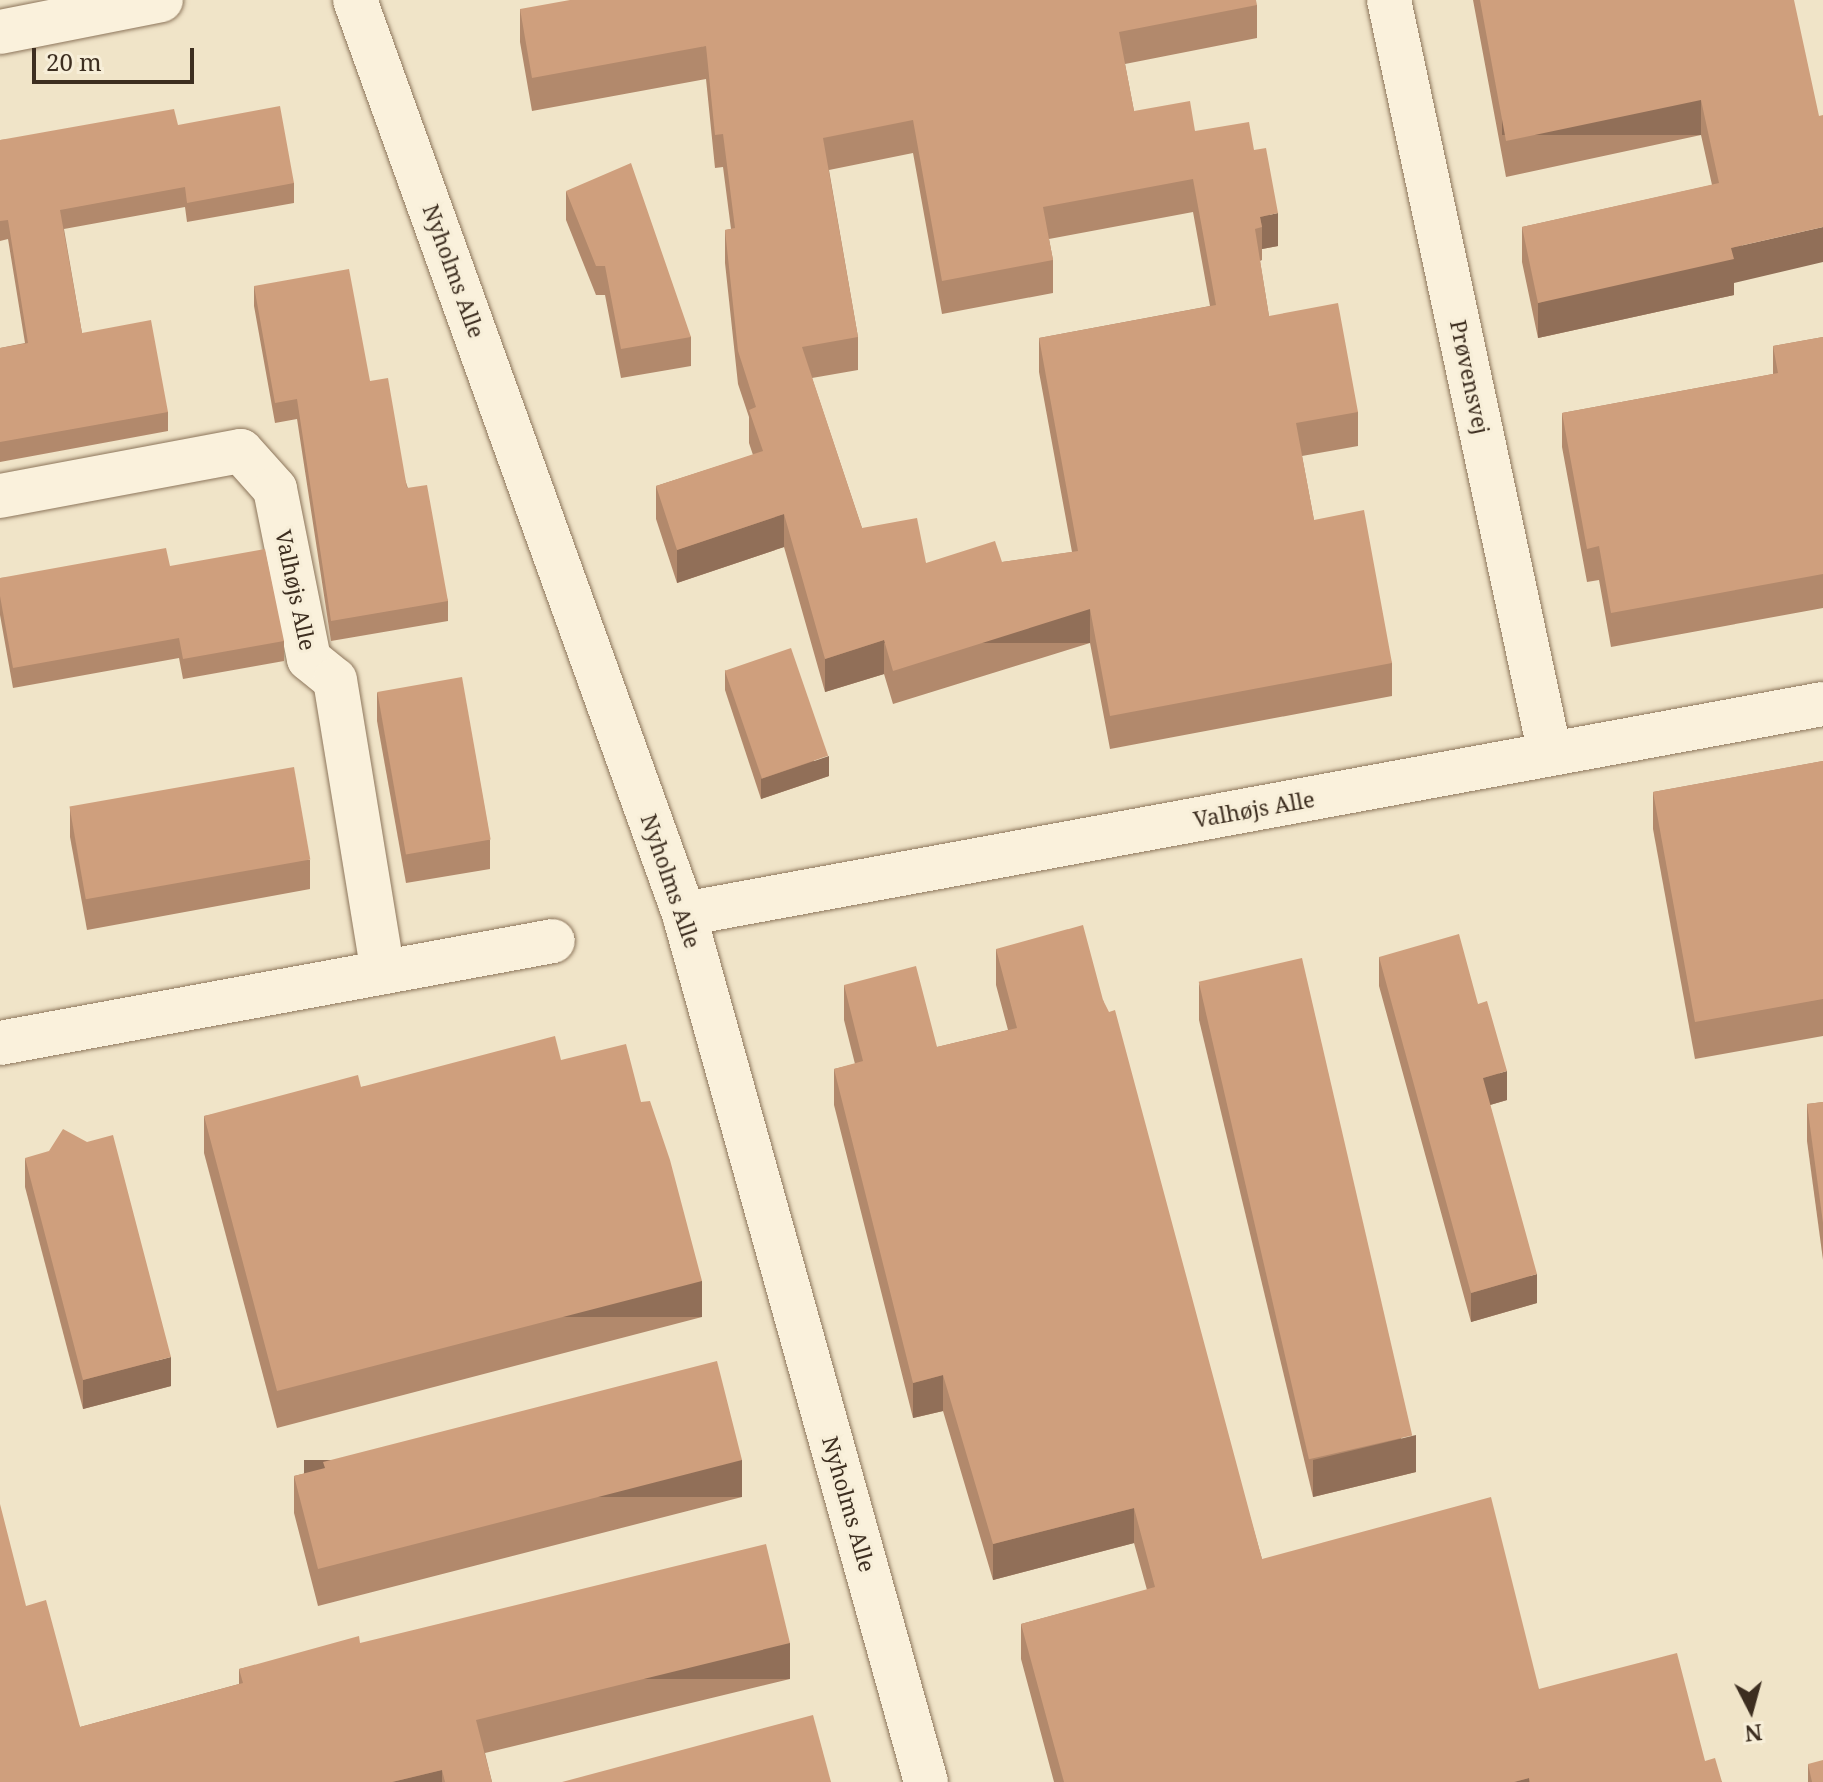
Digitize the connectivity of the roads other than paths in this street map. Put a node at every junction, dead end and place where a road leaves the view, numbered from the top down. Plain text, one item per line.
1 (161, 0) edge
2 (355, 0) edge
3 (1389, 0) edge
4 (0, 32) edge
5 (0, 496) edge
6 (1823, 704) edge
7 (1550, 754) junction
8 (684, 914) junction
9 (553, 941) dead end
10 (383, 972) junction
11 (0, 1043) edge
12 (926, 1782) edge

1 - 4 street
2 - 8 street, Nyholms Alle
3 - 7 street, Prøvensvej
5 - 10 street, Valhøjs Alle
6 - 7 street, Valhøjs Alle
7 - 8 street, Valhøjs Alle
8 - 12 street, Nyholms Alle
9 - 10 street
10 - 11 street

